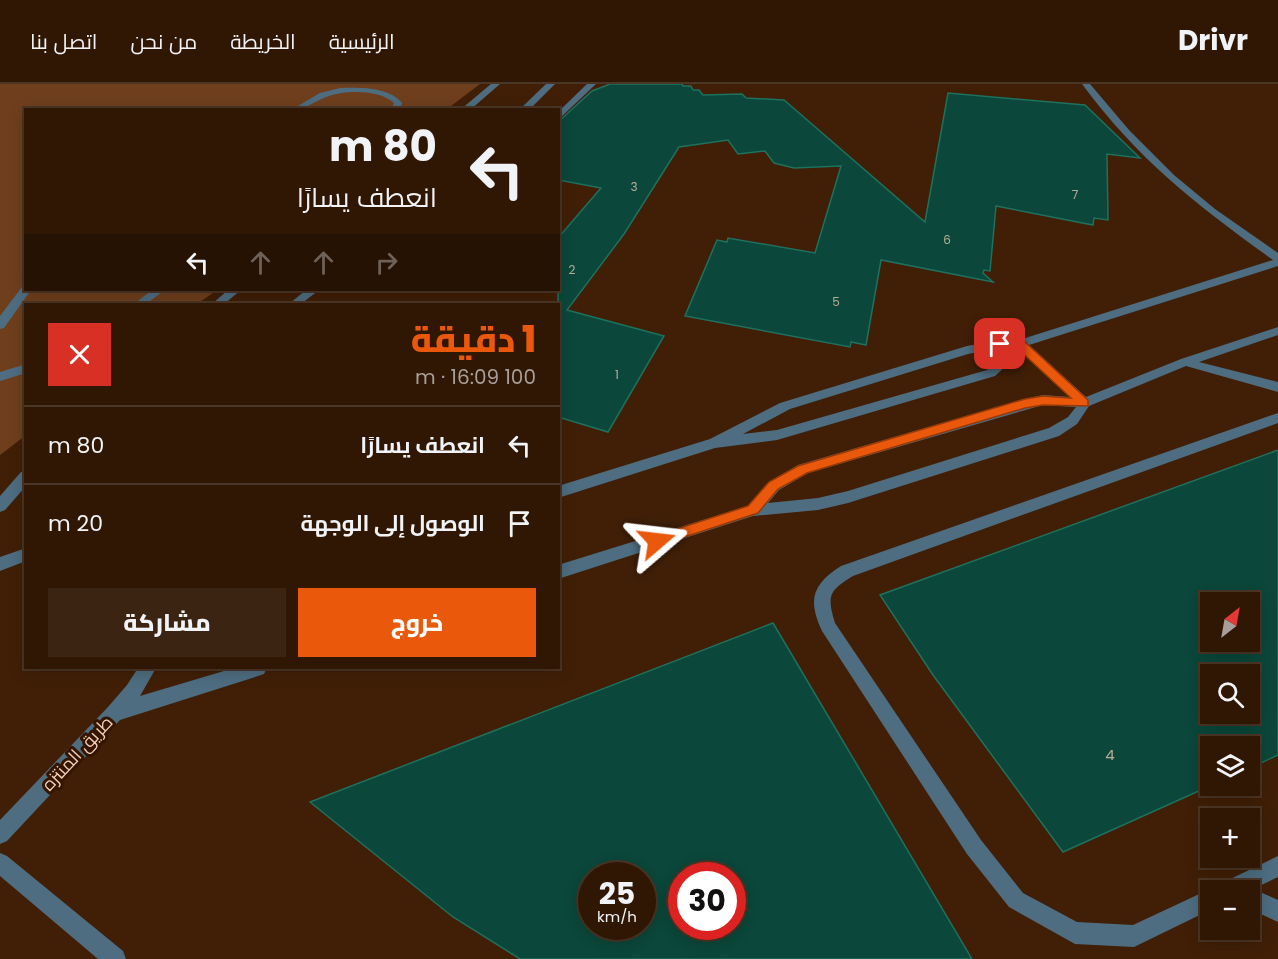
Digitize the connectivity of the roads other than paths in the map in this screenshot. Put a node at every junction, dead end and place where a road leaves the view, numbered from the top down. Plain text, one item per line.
1 (496, 84) edge
2 (551, 84) edge
3 (592, 84) edge
4 (1086, 84) edge
5 (299, 108) edge
6 (396, 108) edge
7 (466, 108) edge
8 (525, 108) edge
9 (560, 115) edge
10 (1278, 260) edge
11 (25, 291) edge
12 (158, 291) edge
13 (234, 291) edge
14 (312, 291) edge
15 (141, 303) edge
16 (218, 303) edge
17 (295, 303) edge
18 (0, 325) edge
19 (1278, 331) edge
20 (1020, 344) junction
21 (1185, 362) junction
22 (24, 369) edge
23 (0, 377) edge
24 (1278, 387) edge
25 (1084, 403) junction
26 (1278, 418) edge
27 (715, 443) junction
28 (24, 478) edge
29 (560, 491) edge
30 (0, 506) edge
31 (753, 510) junction
32 (24, 555) edge
33 (0, 564) edge
34 (560, 571) edge
35 (146, 669) edge
36 (255, 669) edge
37 (114, 713) junction
38 (0, 834) edge
39 (0, 863) edge
40 (1278, 866) edge
41 (1250, 880) edge
42 (1260, 903) edge
43 (1200, 904) edge
44 (1278, 911) edge
45 (115, 959) edge

1 - 7 street
2 - 8 street
3 - 9 street
4 - 10 street
5 - 6 street
10 - 20 street
11 - 18 street
12 - 15 street
13 - 16 street
14 - 17 street
19 - 21 street
20 - 25 street
20 - 27 street
20 - 27 street
21 - 24 street
21 - 25 street
22 - 23 street
25 - 31 street
25 - 31 street
26 - 43 street
27 - 29 street
28 - 30 street
31 - 34 street
32 - 33 street
35 - 37 street, طريق المنتزه
36 - 37 street
37 - 38 street, طريق المنتزه
39 - 45 street
40 - 41 street
42 - 44 street

